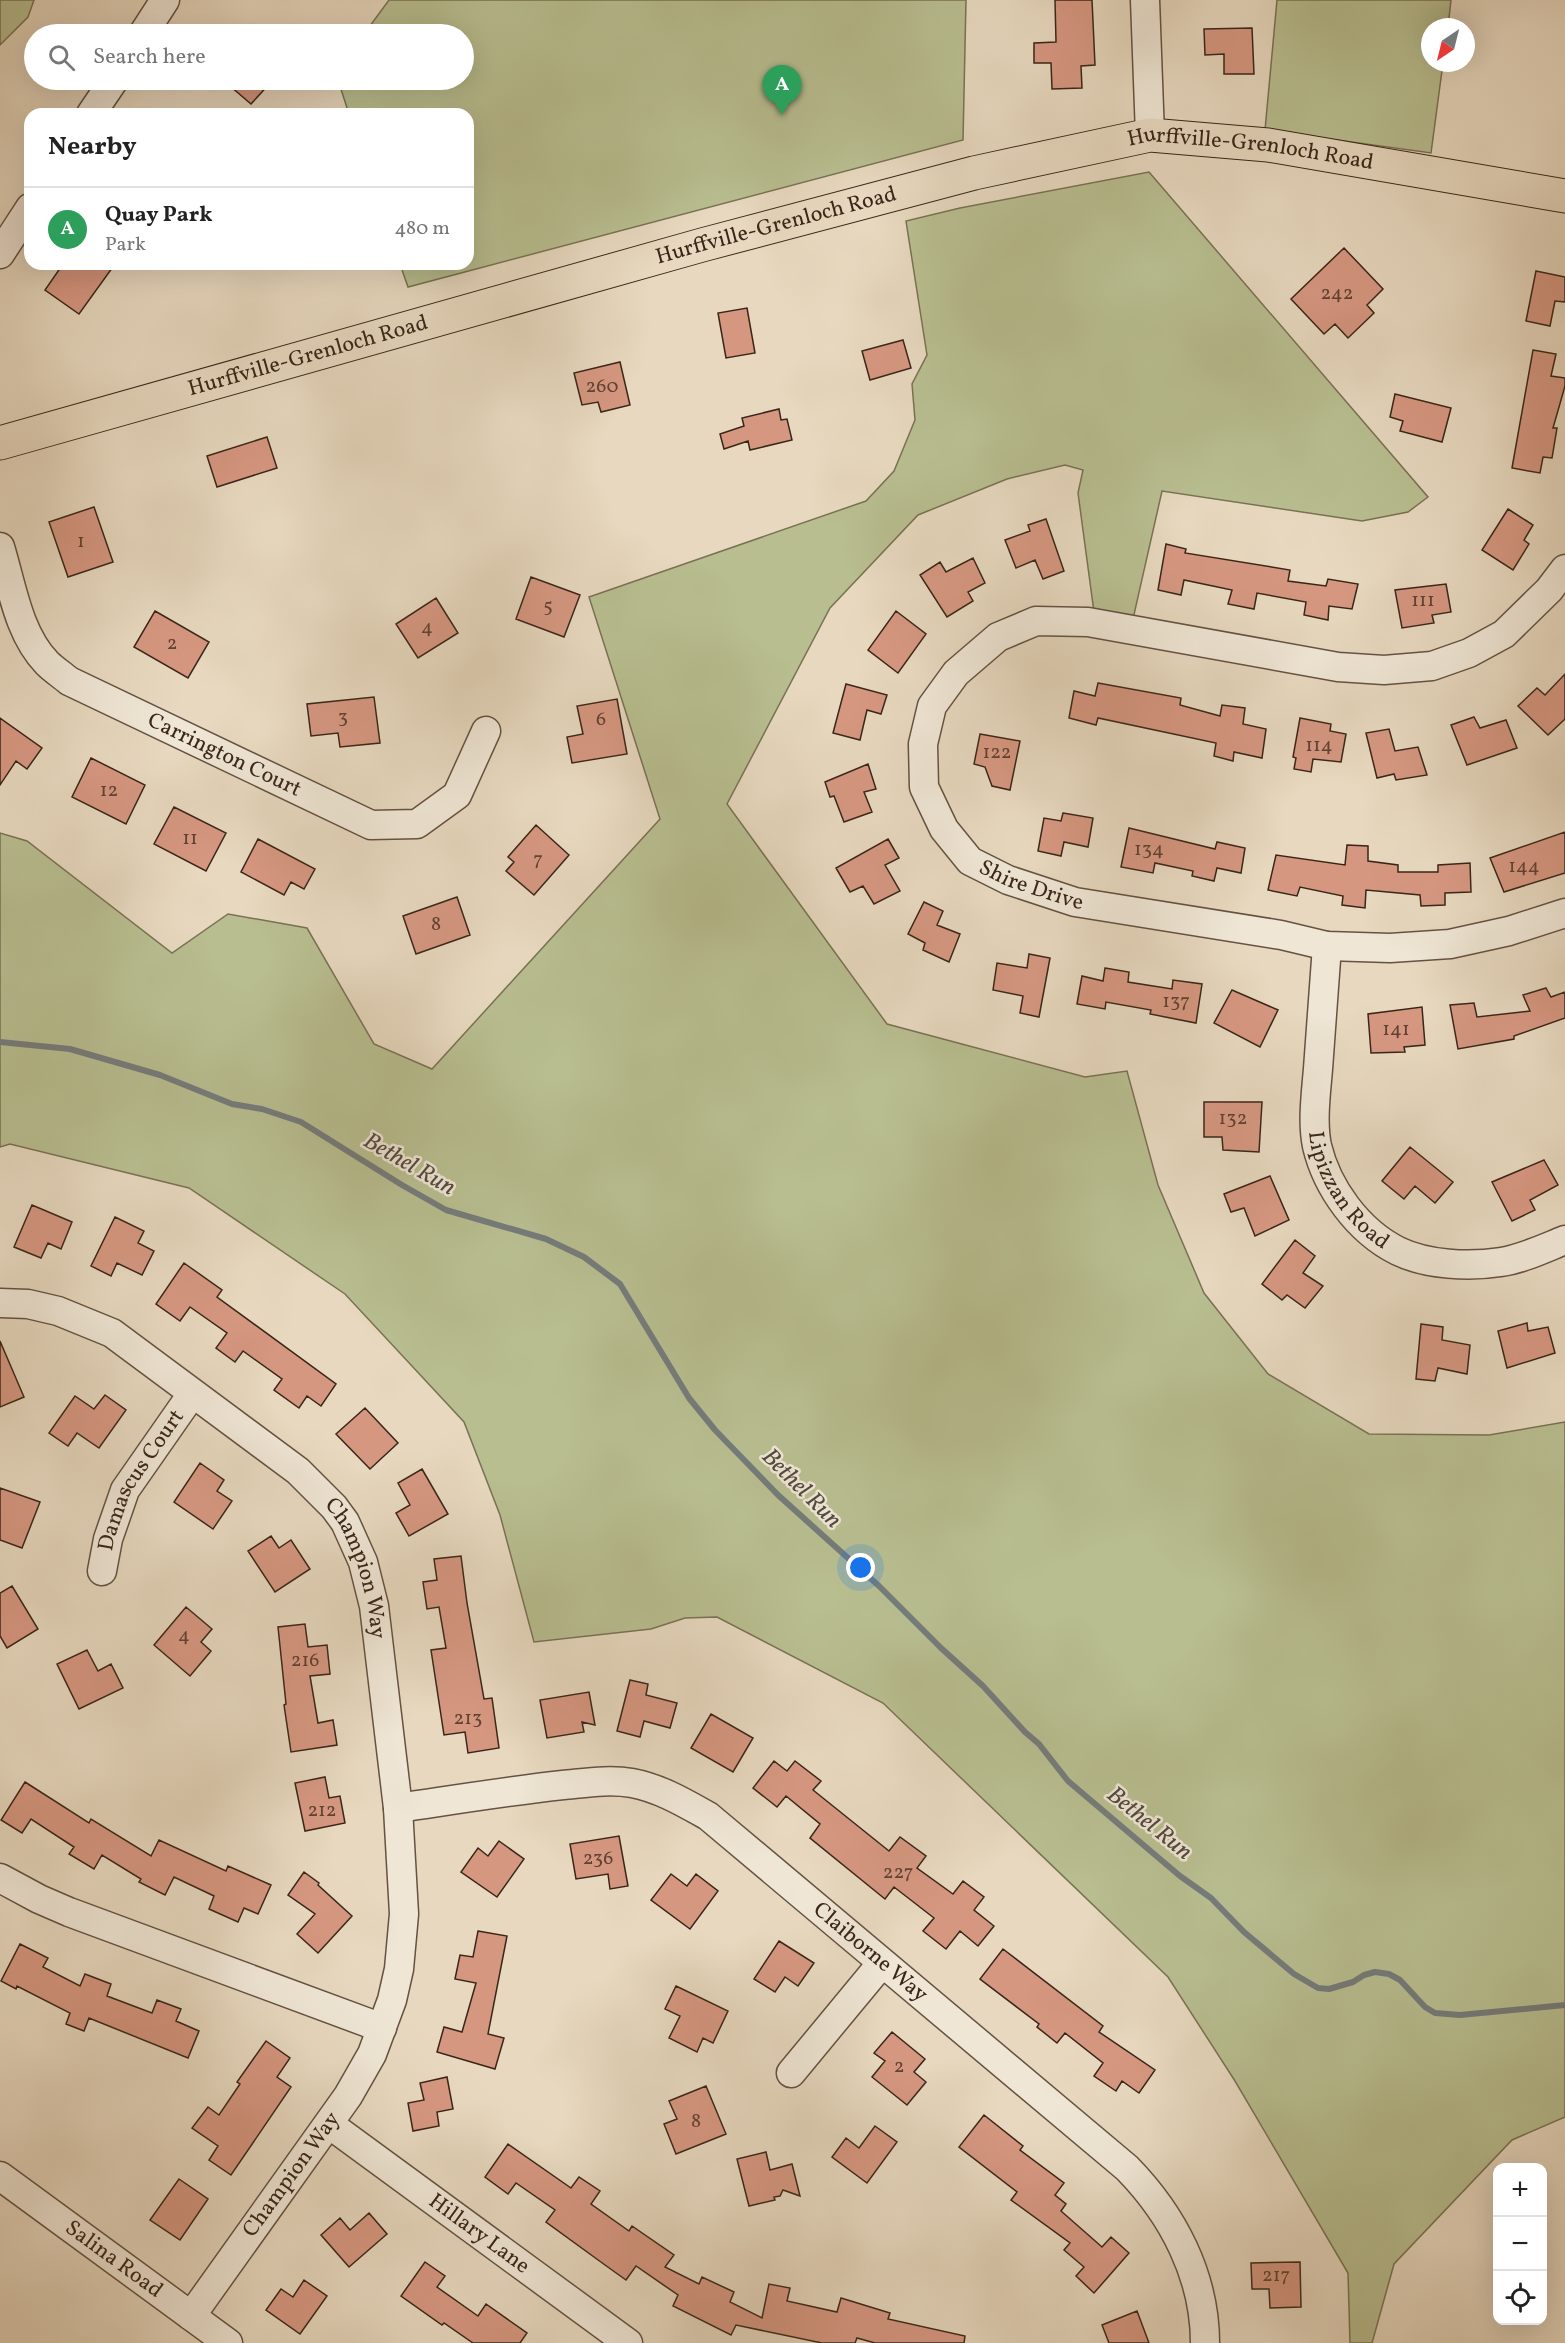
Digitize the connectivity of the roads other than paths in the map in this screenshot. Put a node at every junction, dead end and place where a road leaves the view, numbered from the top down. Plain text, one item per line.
1 (165, 0) edge
2 (1145, 0) edge
3 (149, 24) edge
4 (107, 90) edge
5 (95, 108) edge
6 (1150, 135) junction
7 (1565, 196) edge
8 (24, 217) edge
9 (0, 254) edge
10 (0, 443) edge
11 (0, 547) edge
12 (1565, 569) edge
13 (486, 731) dead end
14 (1565, 913) edge
15 (1327, 946) junction
16 (1565, 1240) edge
17 (0, 1303) edge
18 (192, 1394) junction
19 (102, 1571) dead end
20 (398, 1808) junction
21 (0, 1878) edge
22 (882, 1963) junction
23 (382, 2028) junction
24 (791, 2073) dead end
25 (329, 2124) junction
26 (0, 2176) edge
27 (191, 2316) junction
28 (228, 2343) edge
29 (628, 2343) edge
30 (1204, 2343) edge

1 - 3 street
2 - 6 street
4 - 5 street
6 - 7 main road, Hurffville-Grenloch Road
6 - 10 main road, Hurffville-Grenloch Road
8 - 9 street
11 - 13 street, Carrington Court
12 - 15 street, Shire Drive
14 - 15 street, Shire Drive
15 - 16 street, Lipizzan Road
17 - 18 street, Champion Way
18 - 19 street, Damascus Court
18 - 20 street, Champion Way
20 - 22 street, Claiborne Way
20 - 23 street, Champion Way
21 - 23 street
22 - 24 street
22 - 30 street, Claiborne Way
23 - 25 street, Champion Way
25 - 27 street, Champion Way
25 - 29 street, Hillary Lane
26 - 27 street, Salina Road
27 - 28 street, Salina Road

